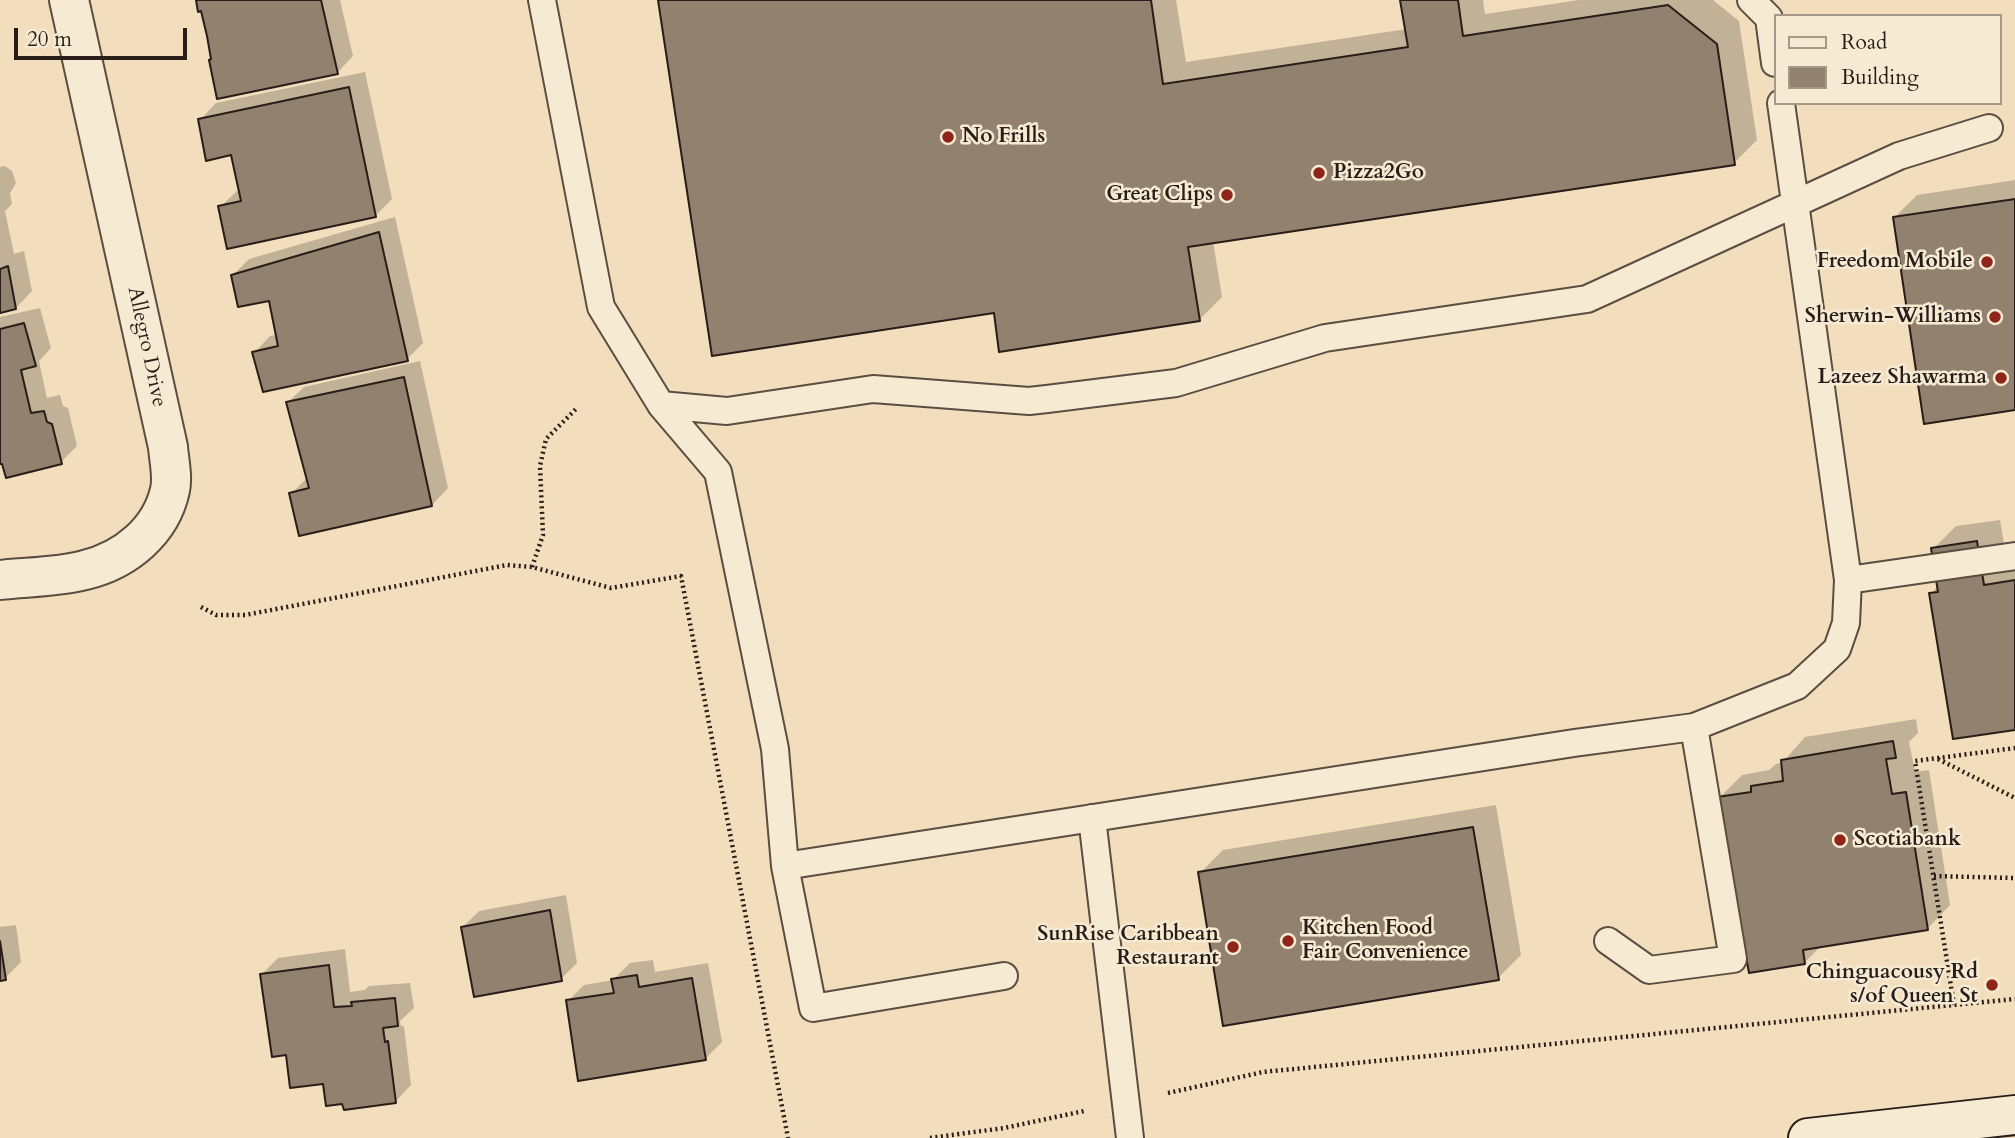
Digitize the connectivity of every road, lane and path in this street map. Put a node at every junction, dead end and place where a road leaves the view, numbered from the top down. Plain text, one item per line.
1 (69, 0) edge
2 (542, 0) edge
3 (1751, 0) edge
4 (1773, 48) edge
5 (1781, 105) edge
6 (1989, 128) dead end
7 (1793, 203) junction
8 (662, 405) junction
9 (578, 407) dead end
10 (2015, 556) edge
11 (532, 567) junction
12 (0, 580) edge
13 (1848, 580) junction
14 (201, 607) dead end
15 (1694, 727) junction
16 (2015, 748) edge
17 (1938, 758) junction
18 (2015, 798) edge
19 (1092, 818) junction
20 (785, 866) junction
21 (1934, 876) junction
22 (2015, 878) edge
23 (1608, 941) dead end
24 (1004, 976) dead end
25 (2015, 999) edge
26 (1954, 1005) junction
27 (1127, 1102) junction
28 (2015, 1115) edge
29 (788, 1138) edge
30 (930, 1138) edge
31 (1130, 1138) edge
32 (1808, 1138) edge

1 - 12 street, Allegro Drive
2 - 8 lane
3 - 4 lane
5 - 7 lane
6 - 7 lane
7 - 8 lane
7 - 13 lane
8 - 20 lane
9 - 11 path
10 - 13 lane
11 - 14 path
11 - 29 path
13 - 15 lane
15 - 19 lane
15 - 23 lane
16 - 17 path
17 - 18 path
17 - 21 path
19 - 20 lane
19 - 27 lane
20 - 24 lane
21 - 22 path
21 - 26 path
25 - 26 path
26 - 27 path
27 - 30 path
27 - 31 lane
28 - 32 street

